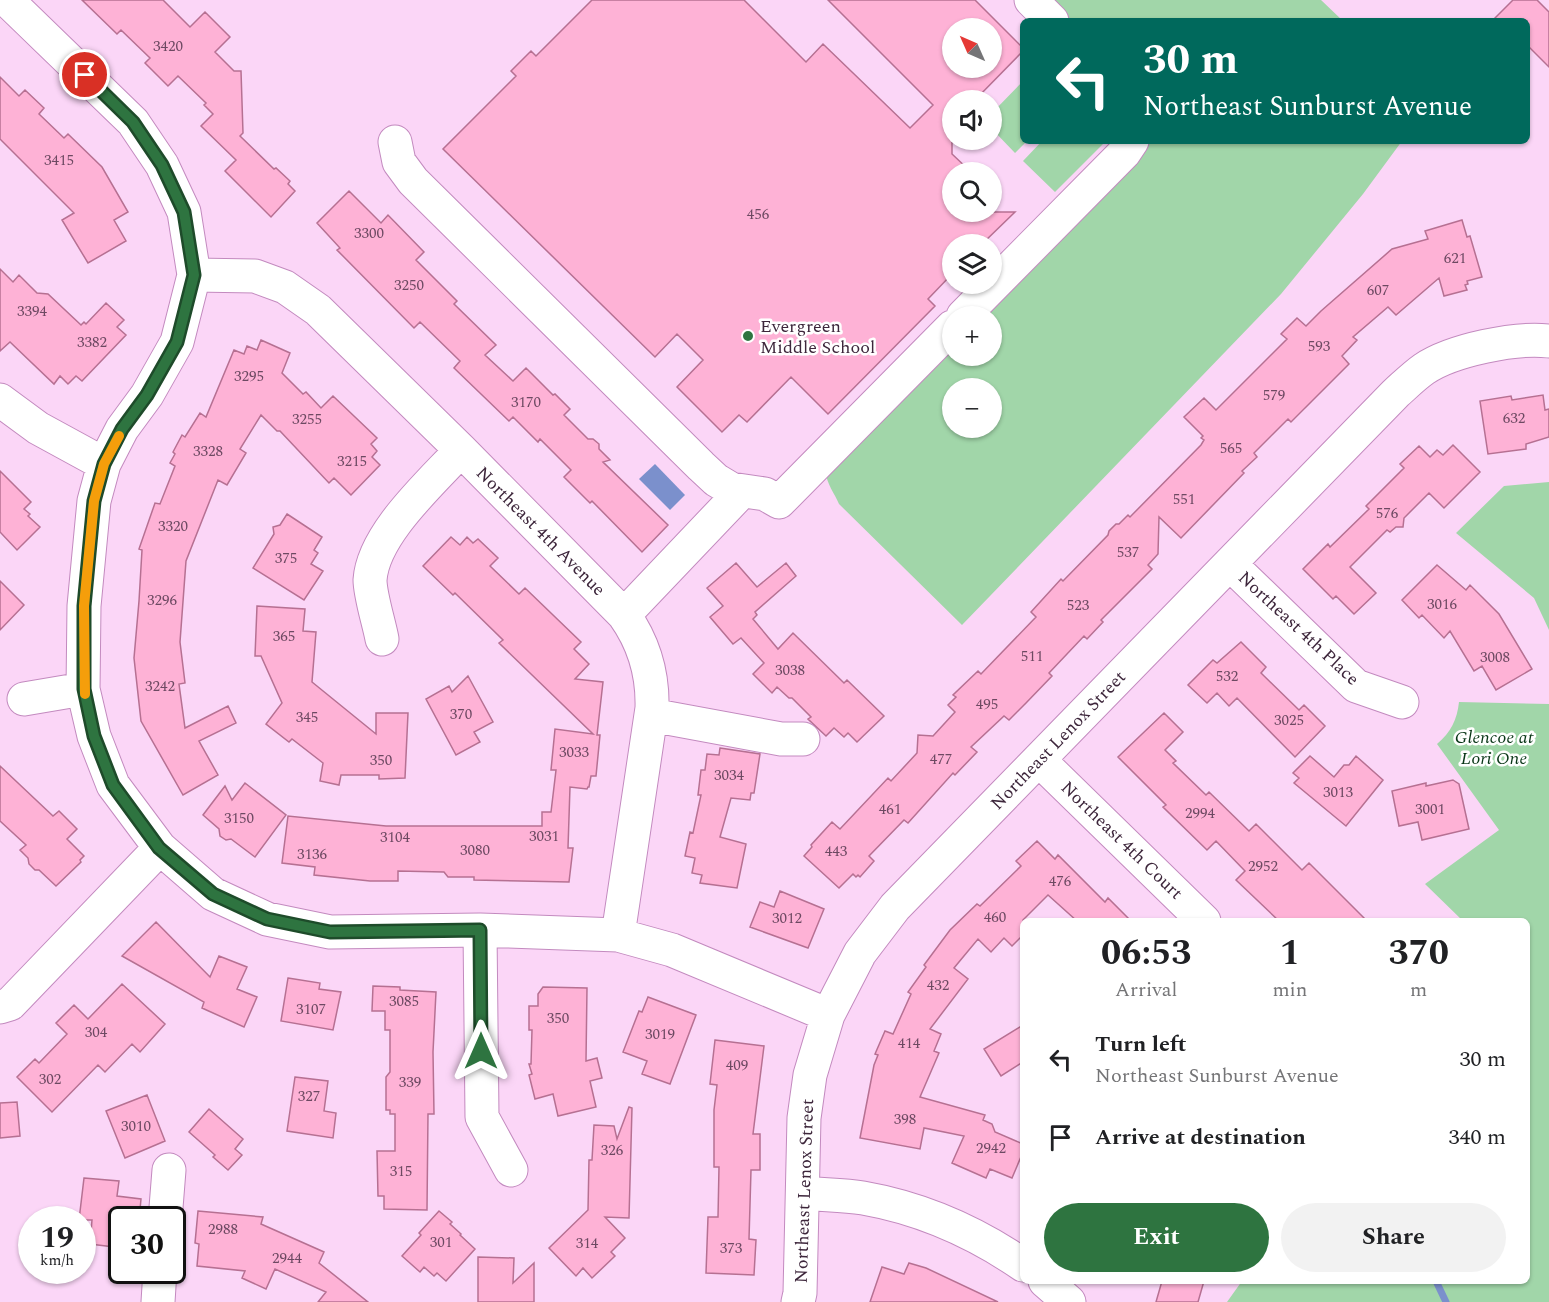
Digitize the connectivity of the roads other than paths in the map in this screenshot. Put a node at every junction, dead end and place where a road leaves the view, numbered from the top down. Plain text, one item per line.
1 (7, 0) edge
2 (1031, 0) edge
3 (1049, 18) edge
4 (395, 142) dead end
5 (1130, 144) edge
6 (194, 275) junction
7 (973, 306) edge
8 (942, 337) edge
9 (1549, 341) edge
10 (0, 400) edge
11 (461, 450) junction
12 (104, 464) junction
13 (742, 491) junction
14 (1230, 564) junction
15 (624, 615) junction
16 (382, 639) dead end
17 (84, 689) junction
18 (24, 699) dead end
19 (1402, 702) dead end
20 (651, 716) junction
21 (803, 739) dead end
22 (1040, 760) junction
23 (159, 848) junction
24 (1201, 918) edge
25 (480, 930) junction
26 (618, 935) junction
27 (0, 1007) edge
28 (828, 1015) junction
29 (169, 1170) dead end
30 (511, 1170) dead end
31 (803, 1193) junction
32 (166, 1206) edge
33 (1020, 1263) edge
34 (159, 1284) edge
35 (1048, 1284) edge
36 (158, 1302) edge
37 (798, 1302) edge
38 (1069, 1302) edge

1 - 6 street
2 - 3 street
4 - 13 street
5 - 7 street
6 - 11 street, Northeast 4th Avenue
6 - 12 street
8 - 13 street
9 - 14 street, Northeast Lenox Street
10 - 12 street
11 - 15 street, Northeast 4th Avenue
11 - 16 street
12 - 17 street
13 - 15 street
14 - 19 street, Northeast 4th Place
14 - 22 street, Northeast Lenox Street
15 - 20 street, Northeast 4th Avenue
17 - 18 street
17 - 23 street
20 - 21 street
20 - 26 street, Northeast 4th Avenue
22 - 24 street, Northeast 4th Court
22 - 28 street, Northeast Lenox Street
23 - 25 street
23 - 27 street
25 - 26 street
25 - 30 street
26 - 28 street
28 - 31 street, Northeast Lenox Street
29 - 32 street
31 - 33 street
31 - 37 street, Northeast Lenox Street
34 - 36 street
35 - 38 street

